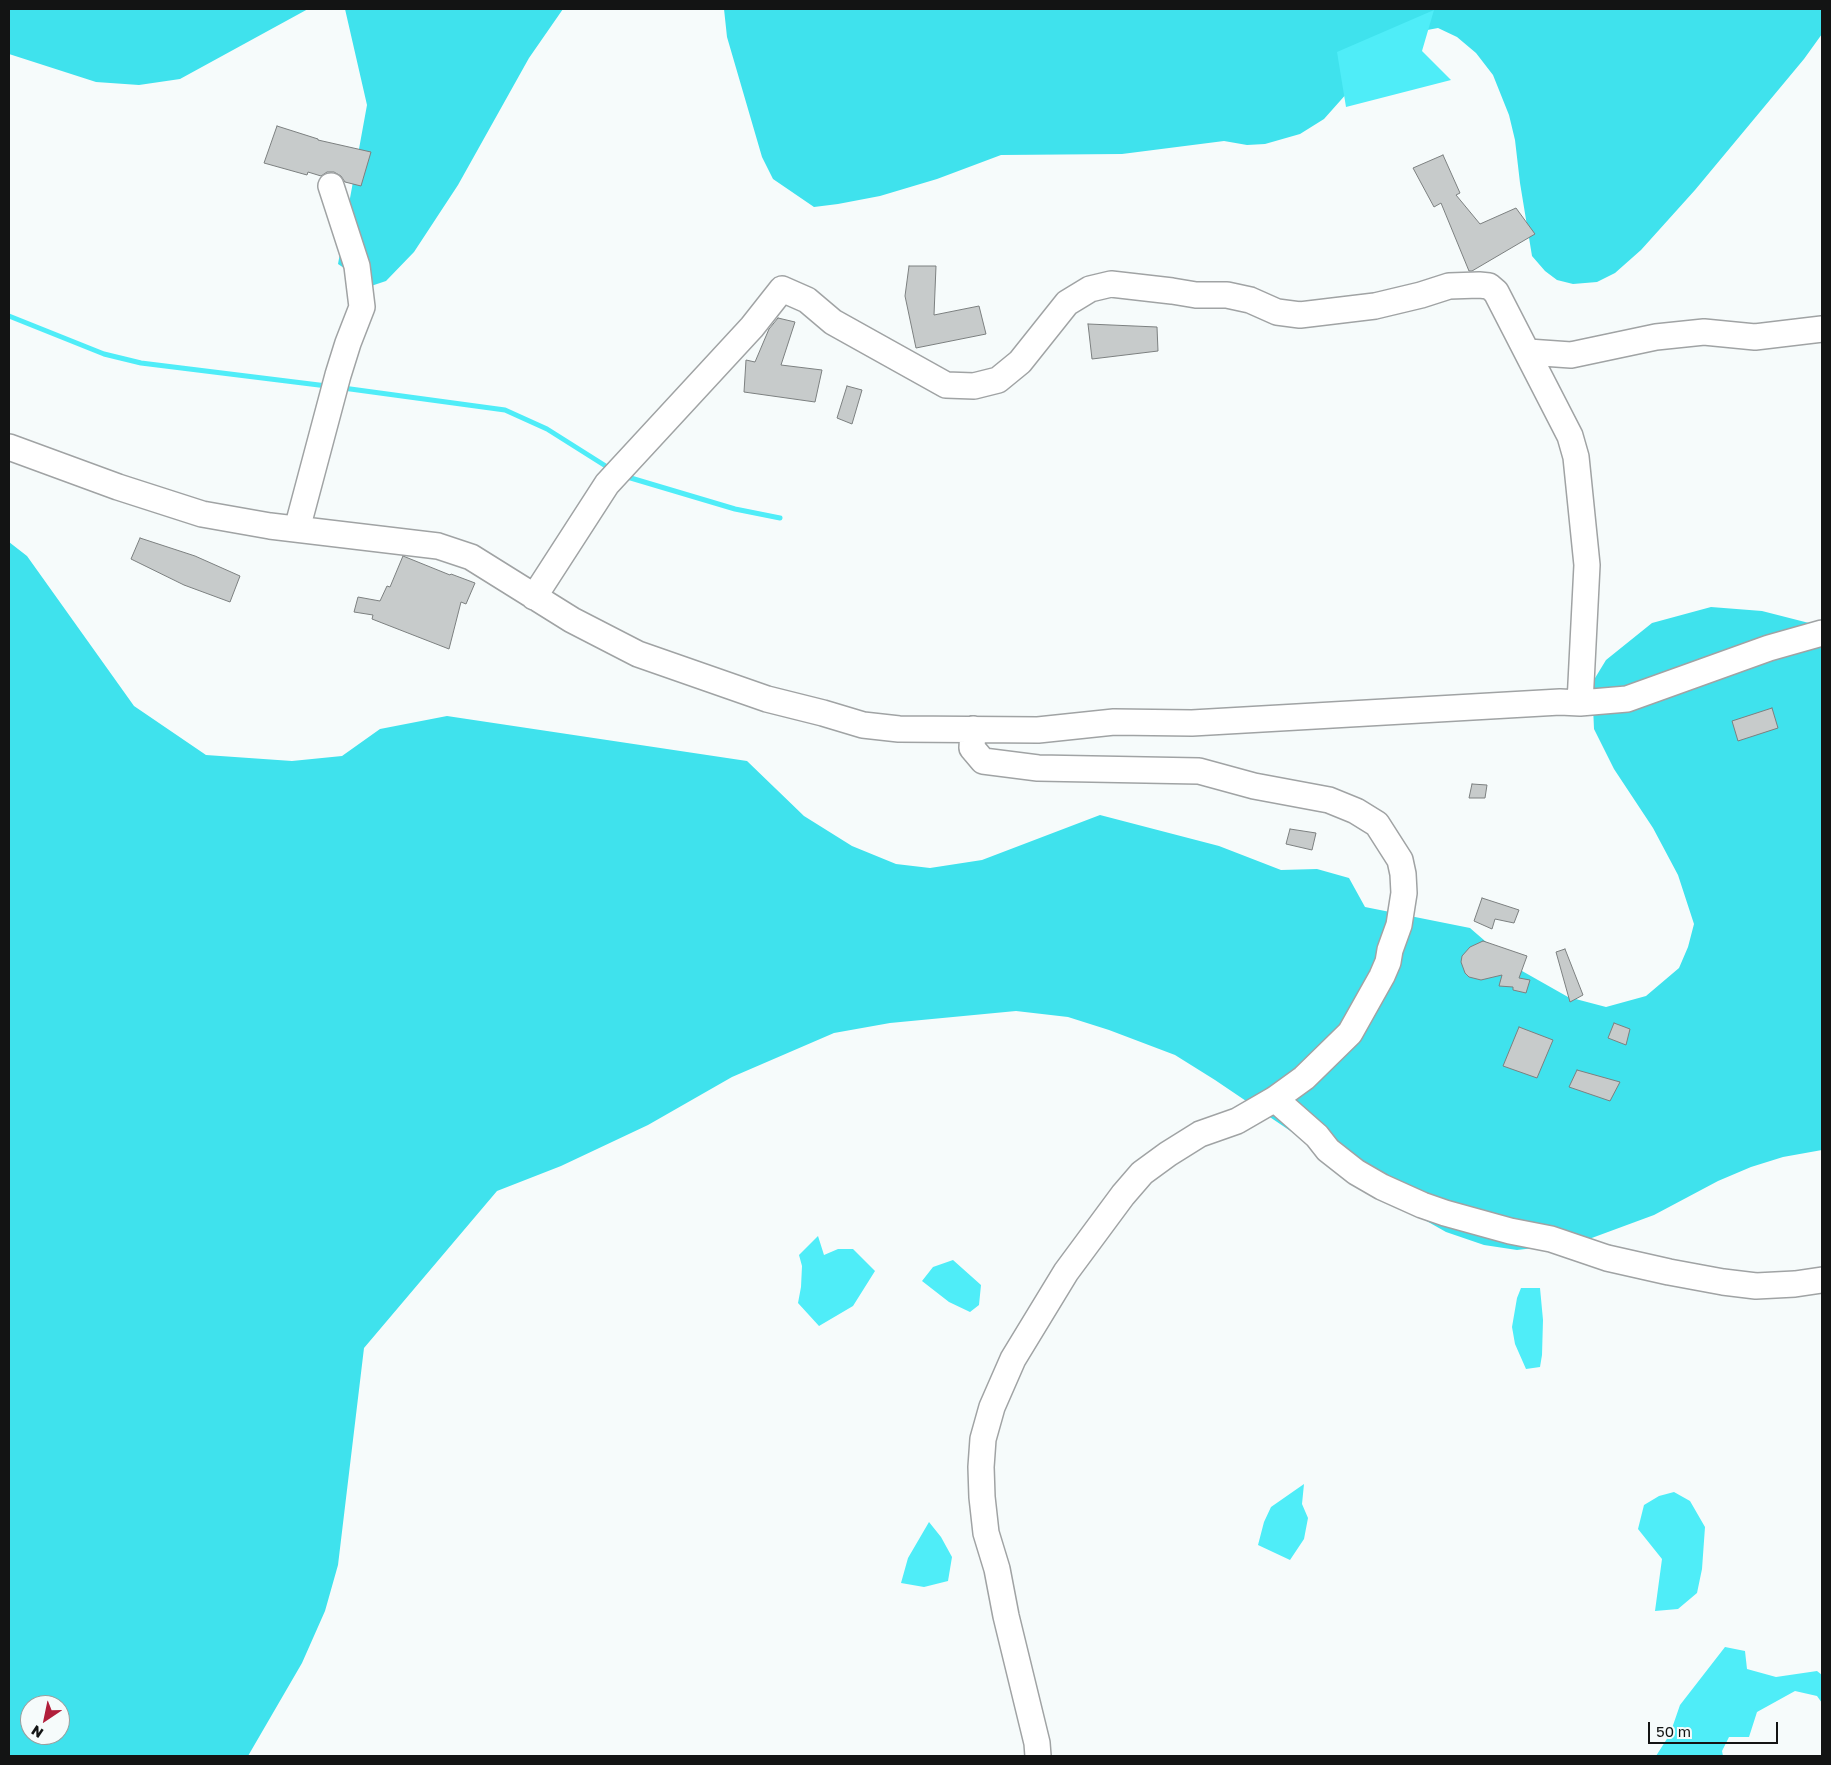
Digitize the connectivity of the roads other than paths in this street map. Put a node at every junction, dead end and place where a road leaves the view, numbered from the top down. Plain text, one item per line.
1 (331, 186) dead end
2 (1822, 329) edge
3 (1528, 352) junction
4 (9, 447) edge
5 (297, 529) junction
6 (534, 597) junction
7 (1822, 633) edge
8 (1580, 703) junction
9 (973, 729) junction
10 (1275, 1099) junction
11 (1822, 1280) edge
12 (1038, 1756) edge

1 - 5 street
2 - 3 street
3 - 6 street
3 - 8 street
4 - 5 street
5 - 6 street
6 - 9 street
7 - 8 street
8 - 9 street
9 - 10 street
10 - 11 street
10 - 12 street

